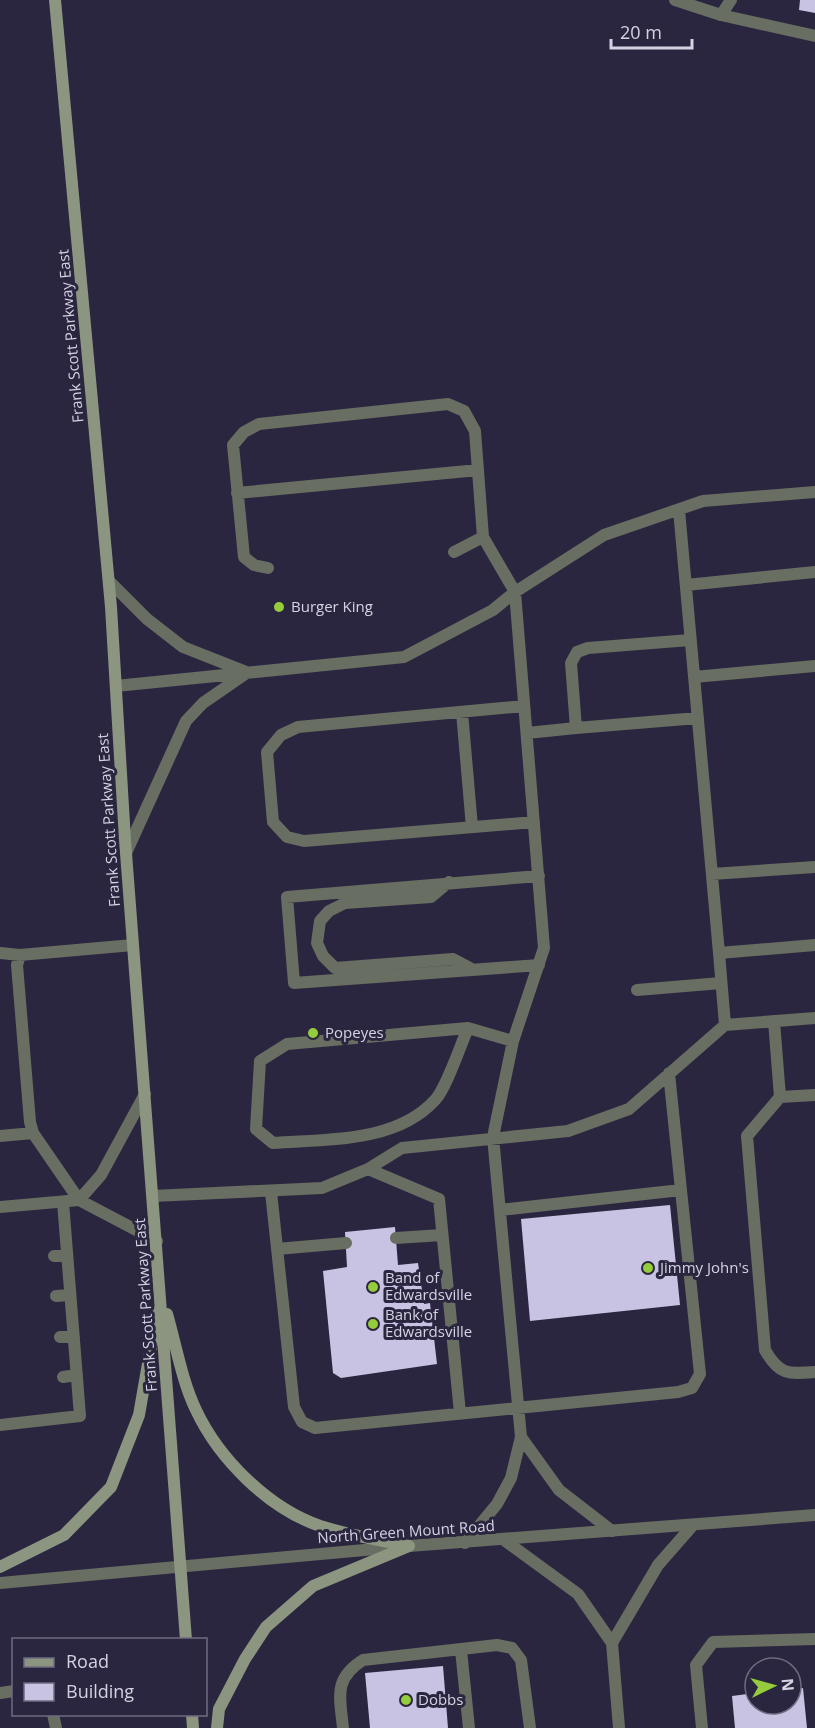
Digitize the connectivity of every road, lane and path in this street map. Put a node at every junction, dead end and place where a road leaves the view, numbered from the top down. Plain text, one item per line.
1 (55, 0) edge
2 (675, 0) edge
3 (731, 0) edge
4 (721, 15) junction
5 (815, 36) edge
6 (478, 470) junction
7 (815, 492) edge
8 (237, 493) junction
9 (679, 510) junction
10 (483, 537) junction
11 (454, 552) dead end
12 (268, 568) dead end
13 (815, 572) edge
14 (109, 581) junction
15 (686, 585) junction
16 (515, 592) junction
17 (690, 640) junction
18 (815, 666) edge
19 (248, 672) junction
20 (694, 676) junction
21 (116, 686) junction
22 (524, 706) junction
23 (462, 712) junction
24 (698, 718) junction
25 (576, 728) junction
26 (526, 733) junction
27 (534, 822) junction
28 (472, 827) junction
29 (126, 853) junction
30 (815, 867) edge
31 (712, 874) junction
32 (539, 876) junction
33 (449, 882) junction
34 (133, 945) junction
35 (815, 945) edge
36 (0, 953) edge
37 (719, 953) junction
38 (20, 955) junction
39 (539, 965) junction
40 (471, 969) junction
41 (721, 983) junction
42 (637, 990) dead end
43 (815, 1018) edge
44 (774, 1021) junction
45 (725, 1025) junction
46 (468, 1028) junction
47 (513, 1041) junction
48 (669, 1074) junction
49 (145, 1094) junction
50 (815, 1095) edge
51 (780, 1098) junction
52 (33, 1133) junction
53 (0, 1136) edge
54 (493, 1137) junction
55 (368, 1169) junction
56 (681, 1190) junction
57 (271, 1192) junction
58 (153, 1196) junction
59 (78, 1200) junction
60 (63, 1202) junction
61 (0, 1207) edge
62 (500, 1210) junction
63 (442, 1235) junction
64 (396, 1238) dead end
65 (157, 1241) junction
66 (346, 1243) dead end
67 (277, 1249) junction
68 (54, 1256) dead end
69 (67, 1256) junction
70 (160, 1293) junction
71 (70, 1295) junction
72 (56, 1296) dead end
73 (60, 1337) dead end
74 (74, 1337) junction
75 (815, 1372) edge
76 (77, 1375) junction
77 (63, 1377) dead end
78 (518, 1407) junction
79 (460, 1413) junction
80 (0, 1425) edge
81 (521, 1437) junction
82 (815, 1515) edge
83 (693, 1525) junction
84 (612, 1531) junction
85 (504, 1540) junction
86 (465, 1543) junction
87 (409, 1546) junction
88 (181, 1566) junction
89 (0, 1567) edge
90 (0, 1583) edge
91 (186, 1638) edge
92 (815, 1639) edge
93 (612, 1643) junction
94 (461, 1650) junction
95 (216, 1728) edge
96 (343, 1728) edge
97 (469, 1728) edge
98 (530, 1728) edge
99 (619, 1728) edge
100 (702, 1728) edge

1 - 14 main road, Frank Scott Parkway East
2 - 4 street
3 - 4 street
4 - 5 street
6 - 8 street
6 - 8 street
6 - 10 street
7 - 9 street
8 - 12 street
9 - 15 street
9 - 16 street
10 - 11 street
10 - 16 street
13 - 15 street
14 - 19 street
14 - 21 main road, Frank Scott Parkway East
15 - 17 street
16 - 19 street
16 - 22 street
17 - 20 street
17 - 25 street
18 - 20 street
19 - 21 street
19 - 29 street
20 - 24 street
21 - 29 main road, Frank Scott Parkway East
22 - 23 street
22 - 26 street
23 - 28 street
23 - 28 street
24 - 25 street
24 - 31 street
25 - 26 street
26 - 27 street
27 - 28 street
27 - 32 street
29 - 34 main road, Frank Scott Parkway East
30 - 31 street
31 - 37 street
32 - 33 street
32 - 39 street
33 - 40 street
33 - 40 street
34 - 38 street
34 - 49 main road, Frank Scott Parkway East
35 - 37 street
36 - 38 street
37 - 41 street
38 - 52 street
39 - 40 street
39 - 47 street
41 - 42 street
41 - 45 street
43 - 44 street
44 - 45 street
44 - 51 street
45 - 48 street
46 - 46 street
46 - 47 street
47 - 54 street
48 - 54 street
48 - 56 street
49 - 58 main road, Frank Scott Parkway East
49 - 59 street
50 - 51 street
51 - 75 street
52 - 53 street
52 - 59 street
54 - 55 street
54 - 62 street
55 - 57 street
55 - 63 street
56 - 62 street
56 - 78 street
57 - 58 street
57 - 67 street
58 - 65 main road, Frank Scott Parkway East
59 - 60 street
59 - 65 street
60 - 61 street
60 - 69 street
62 - 78 street
63 - 64 street
63 - 79 street
65 - 70 main road, Frank Scott Parkway East
66 - 67 street
67 - 79 street
68 - 69 street
69 - 71 street
70 - 87 main road
70 - 88 main road, Frank Scott Parkway East
70 - 89 main road
71 - 72 street
71 - 74 street
73 - 74 street
74 - 76 street
76 - 77 street
76 - 80 street
78 - 79 street
78 - 81 street
81 - 84 street
81 - 86 street
82 - 83 street, North Green Mount Road
83 - 84 street, North Green Mount Road
83 - 93 street
84 - 85 street, North Green Mount Road
85 - 86 street, North Green Mount Road
85 - 93 street
86 - 87 street, North Green Mount Road
87 - 88 street, North Green Mount Road
87 - 95 main road
88 - 90 street, North Green Mount Road
88 - 91 main road, Frank Scott Parkway East
92 - 100 street
93 - 99 street
94 - 96 street
94 - 97 street
94 - 98 street

